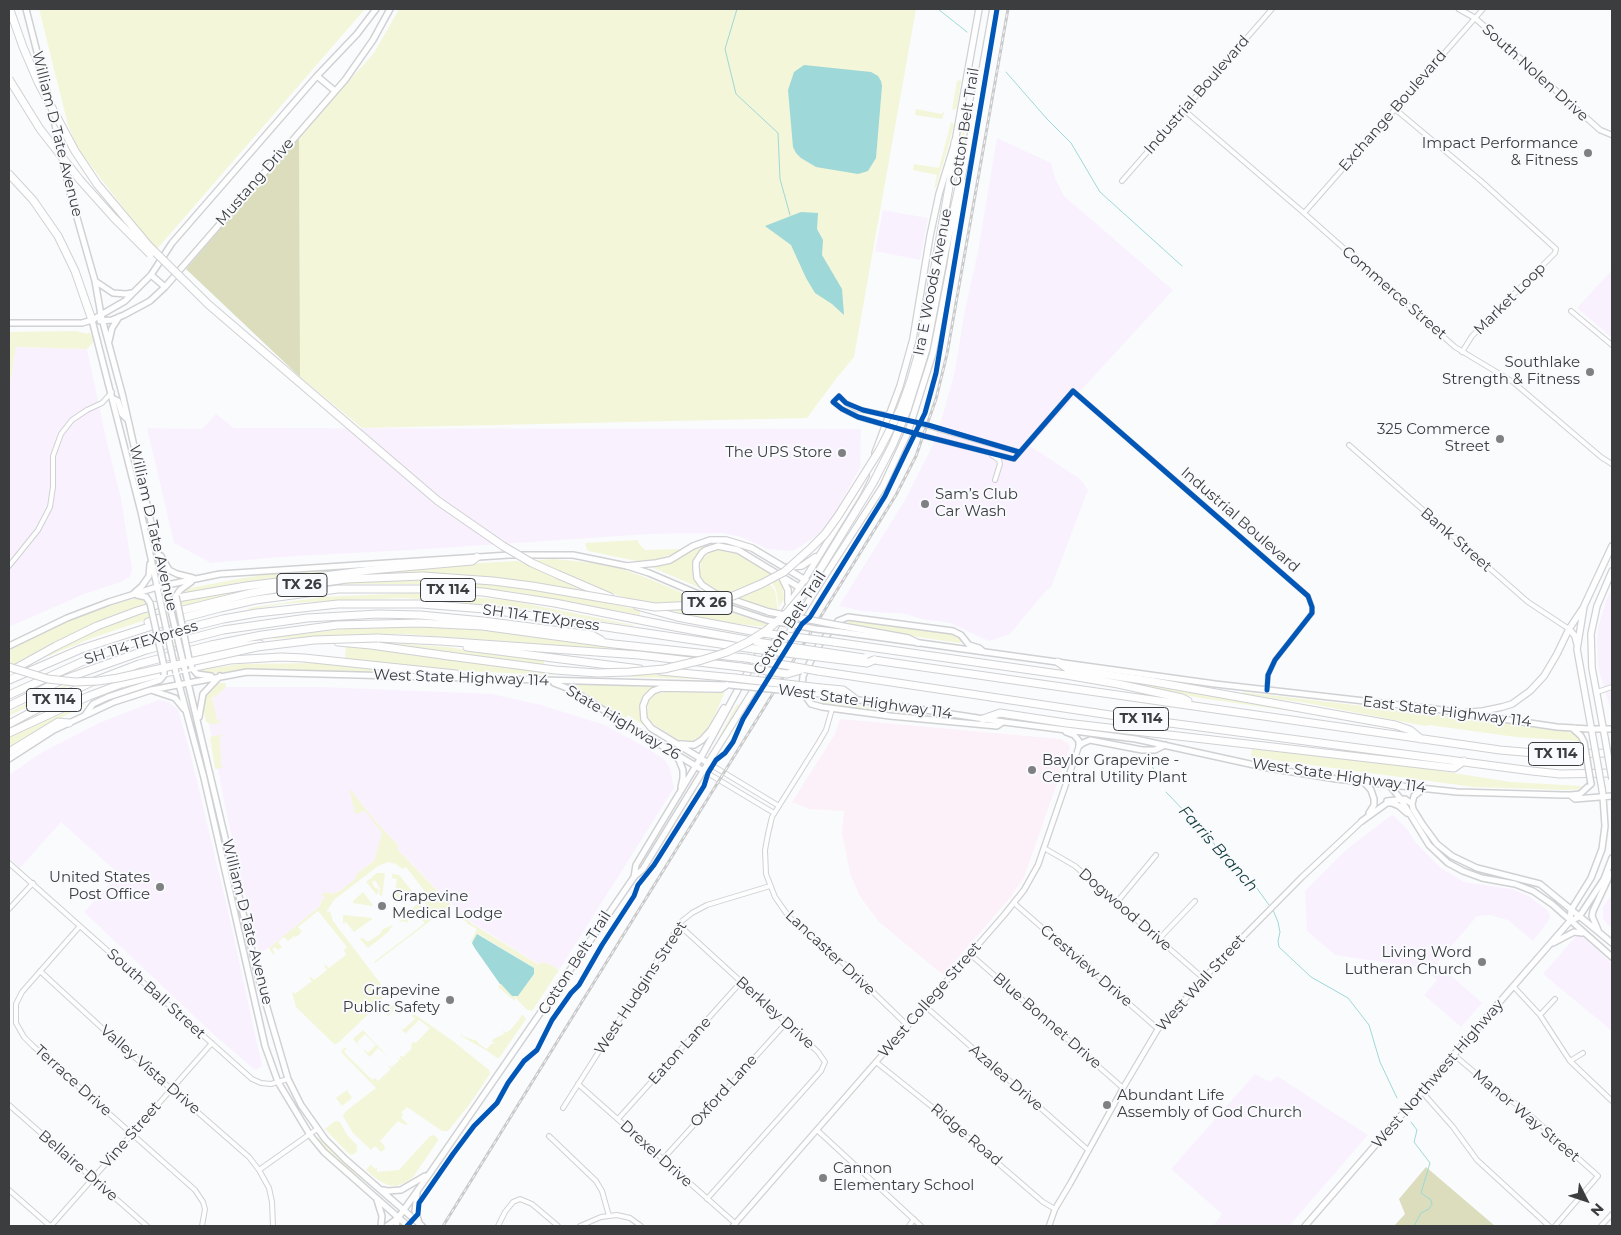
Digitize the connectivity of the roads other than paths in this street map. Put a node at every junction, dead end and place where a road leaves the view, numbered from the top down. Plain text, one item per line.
1 (10, 9) edge
2 (26, 9) edge
3 (376, 9) edge
4 (390, 9) edge
5 (979, 9) edge
6 (993, 9) edge
7 (1272, 9) edge
8 (1459, 9) edge
9 (1483, 9) edge
10 (1474, 18) junction
11 (316, 76) junction
12 (9, 79) edge
13 (335, 91) junction
14 (1395, 109) junction
15 (1184, 110) junction
16 (1612, 135) edge
17 (955, 142) junction
18 (968, 146) junction
19 (9, 174) edge
20 (1122, 181) dead end
21 (1304, 213) junction
22 (151, 275) junction
23 (95, 281) junction
24 (165, 287) junction
25 (135, 292) junction
26 (201, 298) junction
27 (1571, 311) dead end
28 (101, 314) junction
29 (119, 317) junction
30 (92, 320) junction
31 (103, 321) junction
32 (10, 323) edge
33 (108, 341) junction
34 (1612, 345) edge
35 (1462, 352) junction
36 (112, 392) junction
37 (114, 399) junction
38 (102, 403) junction
39 (115, 406) junction
40 (904, 409) junction
41 (889, 415) junction
42 (128, 420) junction
43 (912, 421) junction
44 (885, 426) junction
45 (908, 432) junction
46 (975, 439) junction
47 (1349, 445) dead end
48 (972, 448) junction
49 (986, 451) junction
50 (1019, 452) junction
51 (1612, 464) edge
52 (134, 480) junction
53 (995, 480) dead end
54 (149, 510) junction
55 (1612, 546) edge
56 (158, 551) junction
57 (821, 552) junction
58 (477, 556) junction
59 (150, 559) junction
60 (9, 566) edge
61 (628, 566) junction
62 (784, 567) junction
63 (1612, 571) edge
64 (781, 576) junction
65 (196, 579) junction
66 (804, 579) junction
67 (165, 586) junction
68 (157, 587) junction
69 (799, 587) junction
70 (817, 588) junction
71 (130, 596) junction
72 (812, 596) junction
73 (788, 604) junction
74 (1584, 606) junction
75 (1569, 628) junction
76 (842, 629) junction
77 (9, 638) edge
78 (450, 641) junction
79 (604, 642) junction
80 (918, 643) joint
81 (96, 644) junction
82 (10, 645) edge
83 (755, 645) junction
84 (1577, 649) junction
85 (984, 652) junction
86 (171, 655) junction
87 (1058, 662) junction
88 (9, 667) edge
89 (804, 669) junction
90 (9, 672) edge
91 (221, 676) junction
92 (462, 678) junction
93 (9, 680) edge
94 (550, 682) junction
95 (188, 683) junction
96 (179, 684) junction
97 (729, 685) junction
98 (1612, 686) edge
99 (151, 690) junction
100 (1266, 690) junction
101 (820, 691) junction
102 (1597, 692) junction
103 (9, 694) edge
104 (735, 695) junction
105 (854, 698) joint
106 (1195, 705) junction
107 (9, 706) edge
108 (832, 709) junction
109 (186, 712) junction
110 (1460, 713) junction
111 (85, 715) junction
112 (983, 718) junction
113 (198, 721) junction
114 (69, 722) junction
115 (1004, 722) junction
116 (9, 724) edge
117 (1056, 728) junction
118 (1572, 728) junction
119 (1612, 729) edge
120 (1592, 730) junction
121 (1604, 730) junction
122 (9, 733) edge
123 (1421, 739) junction
124 (677, 743) junction
125 (1166, 745) junction
126 (1079, 746) junction
127 (9, 752) edge
128 (671, 752) junction
129 (1612, 753) edge
130 (700, 758) junction
131 (9, 759) edge
132 (1464, 761) junction
133 (708, 764) junction
134 (696, 766) junction
135 (704, 771) junction
136 (1612, 773) edge
137 (212, 776) junction
138 (204, 778) junction
139 (1612, 779) edge
140 (1363, 781) junction
141 (1387, 784) junction
142 (1424, 789) junction
143 (680, 792) junction
144 (1570, 795) junction
145 (1612, 796) edge
146 (1603, 797) junction
147 (1400, 798) junction
148 (1412, 804) junction
149 (778, 806) junction
150 (774, 813) junction
151 (1412, 817) junction
152 (1362, 821) junction
153 (1044, 848) junction
154 (1444, 851) junction
155 (1156, 854) dead end
156 (1440, 856) junction
157 (1612, 858) edge
158 (9, 863) edge
159 (1610, 866) junction
160 (1474, 867) junction
161 (1472, 874) junction
162 (634, 877) junction
163 (1515, 877) junction
164 (33, 883) junction
165 (1513, 884) junction
166 (770, 886) junction
167 (239, 894) junction
168 (231, 896) junction
169 (1194, 901) dead end
170 (1117, 902) junction
171 (1014, 903) junction
172 (9, 909) edge
173 (1575, 913) junction
174 (1568, 920) junction
175 (679, 925) junction
176 (80, 926) junction
177 (1601, 934) junction
178 (1159, 939) junction
179 (1595, 942) junction
180 (1612, 943) edge
181 (1551, 944) junction
182 (252, 948) junction
183 (244, 950) junction
184 (970, 954) junction
185 (1612, 957) edge
186 (40, 971) junction
187 (1203, 978) junction
188 (741, 982) junction
189 (1514, 987) junction
190 (1555, 999) dead end
191 (924, 1006) junction
192 (9, 1013) edge
193 (15, 1013) junction
194 (1540, 1015) junction
195 (786, 1023) junction
196 (908, 1026) junction
197 (1158, 1029) junction
198 (212, 1044) junction
199 (1583, 1053) dead end
200 (1454, 1055) junction
201 (1570, 1061) junction
202 (876, 1062) junction
203 (288, 1079) junction
204 (278, 1082) junction
205 (578, 1084) junction
206 (172, 1088) junction
207 (1123, 1088) junction
208 (1422, 1092) junction
209 (1612, 1101) edge
210 (9, 1105) edge
211 (563, 1108) dead end
212 (618, 1119) junction
213 (317, 1129) junction
214 (817, 1130) junction
215 (132, 1133) junction
216 (310, 1134) junction
217 (550, 1136) dead end
218 (1088, 1150) junction
219 (663, 1159) junction
220 (259, 1170) junction
221 (430, 1173) junction
222 (93, 1178) junction
223 (381, 1189) junction
224 (9, 1190) edge
225 (417, 1190) junction
226 (376, 1198) junction
227 (707, 1199) junction
228 (404, 1209) junction
229 (1055, 1209) junction
230 (1612, 1214) edge
231 (609, 1216) junction
232 (398, 1218) junction
233 (914, 1219) junction
234 (734, 1225) edge
235 (51, 1226) edge
236 (147, 1226) edge
237 (202, 1226) edge
238 (273, 1226) edge
239 (381, 1226) edge
240 (387, 1226) edge
241 (396, 1226) edge
242 (408, 1226) edge
243 (422, 1226) edge
244 (498, 1226) edge
245 (558, 1226) edge
246 (580, 1226) edge
247 (641, 1226) edge
248 (909, 1226) edge
249 (920, 1226) edge
250 (1048, 1226) edge
251 (1305, 1226) edge
252 (1550, 1226) edge
253 (1555, 1226) edge
254 (1601, 1226) edge

1 - 26 highway, bridge
2 - 23 main road, William D Tate Avenue
3 - 11 main road, Mustang Drive
4 - 13 main road, Mustang Drive
5 - 17 main road, Ira E Woods Avenue / TX 26
6 - 18 main road, Ira E Woods Avenue
7 - 15 street, Industrial Boulevard
8 - 10 street, South Nolen Drive
9 - 10 street, Exchange Boulevard
10 - 14 street, Exchange Boulevard
10 - 16 street, South Nolen Drive
11 - 13 main road
11 - 22 main road, Mustang Drive
12 - 26 highway, bridge
13 - 24 main road, Mustang Drive
14 - 21 street, Exchange Boulevard
14 - 35 street, Market Loop
15 - 20 street, Industrial Boulevard
15 - 21 street, Commerce Street
17 - 40 highway, TX 26
17 - 41 main road, Ira E Woods Avenue
18 - 40 highway
18 - 43 main road, Ira E Woods Avenue
19 - 30 highway
21 - 35 street, Commerce Street
22 - 24 main road
22 - 25 main road, Mustang Drive
23 - 25 main road
23 - 28 main road, William D Tate Avenue
24 - 29 main road, Mustang Drive
25 - 28 main road, Mustang Drive
26 - 106 highway, bridge
27 - 34 street
28 - 30 main road, Mustang Drive
28 - 31 main road, William D Tate Avenue
29 - 31 main road, Mustang Drive
29 - 33 main road
30 - 31 main road, Mustang Drive
30 - 32 main road, Mustang Drive
30 - 36 main road, William D Tate Avenue
31 - 33 main road, William D Tate Avenue
33 - 42 main road, William D Tate Avenue
35 - 51 street, Commerce Street
36 - 37 main road, William D Tate Avenue
36 - 38 street
37 - 39 main road, William D Tate Avenue
37 - 42 main road
38 - 39 street
38 - 60 street
39 - 52 main road, William D Tate Avenue
40 - 81 highway, TX 26, bridge
40 - 86 highway, bridge
41 - 43 street
41 - 44 main road, Ira E Woods Avenue
41 - 44 street
42 - 54 main road, William D Tate Avenue
43 - 45 main road, Ira E Woods Avenue
43 - 46 street
44 - 45 street
44 - 57 main road, Ira E Woods Avenue
45 - 48 street
45 - 70 main road, Ira E Woods Avenue
46 - 48 street
46 - 50 street
47 - 75 street, Bank Street
48 - 49 street
49 - 50 street
49 - 53 street
50 - 100 street, Industrial Boulevard
52 - 54 main road
52 - 59 main road, William D Tate Avenue
54 - 56 main road, William D Tate Avenue
55 - 74 main road
56 - 65 main road
56 - 67 main road, William D Tate Avenue
57 - 62 main road
57 - 66 main road, Ira E Woods Avenue
58 - 61 main road
58 - 65 main road
58 - 90 highway
59 - 68 main road, William D Tate Avenue
59 - 71 main road
61 - 62 main road
61 - 76 main road, bridge
62 - 66 main road
63 - 102 main road
64 - 69 main road
64 - 73 main road
64 - 76 main road, bridge
65 - 67 main road
65 - 91 main road, bridge
66 - 69 main road, Ira E Woods Avenue
66 - 70 main road
67 - 68 main road
67 - 95 main road, William D Tate Avenue, bridge
68 - 71 main road
68 - 96 main road, William D Tate Avenue, bridge
69 - 72 main road
69 - 73 main road, Ira E Woods Avenue
70 - 72 main road, Ira E Woods Avenue
71 - 82 main road
71 - 111 main road, bridge
72 - 133 main road, Ira E Woods Avenue
73 - 104 main road, Ira E Woods Avenue
74 - 75 main road
74 - 84 main road
75 - 84 main road
75 - 110 main road
76 - 80 main road
77 - 82 street
78 - 88 highway, bridge
78 - 89 highway, bridge
78 - 101 highway, bridge
79 - 86 highway, TX 114
79 - 89 highway, TX 114, bridge
79 - 107 highway, SH 114 TEXpress
80 - 85 main road
81 - 83 highway, TX 114
81 - 93 highway, TX 114
83 - 103 highway, SH 114 TEXpress
83 - 106 highway, TX 114, bridge
84 - 120 main road
85 - 87 main road
85 - 108 main road
86 - 116 highway, TX 114
87 - 100 main road
87 - 123 highway
89 - 132 highway, TX 114, bridge
91 - 92 main road, West State Highway 114
91 - 95 main road, West State Highway 114
91 - 113 main road
92 - 94 main road, West State Highway 114
92 - 122 highway
94 - 97 main road, West State Highway 114
94 - 128 main road, State Highway 26
95 - 96 main road, West State Highway 114
95 - 113 main road, William D Tate Avenue
96 - 99 main road, West State Highway 114
96 - 109 main road, William D Tate Avenue
97 - 101 main road, West State Highway 114, bridge
97 - 124 main road
98 - 102 street
99 - 109 main road
99 - 111 main road, West State Highway 114
100 - 110 main road, East State Highway 114
101 - 105 highway
102 - 121 main road
104 - 124 main road
104 - 130 main road, Ira E Woods Avenue
105 - 112 main road, West State Highway 114
106 - 123 highway, TX 114
108 - 115 main road
108 - 149 street, Lancaster Drive
109 - 138 main road, William D Tate Avenue
110 - 118 main road, East State Highway 114
111 - 114 main road, West State Highway 114
112 - 115 main road, West State Highway 114
112 - 132 highway
113 - 137 main road, William D Tate Avenue
114 - 127 highway
114 - 131 main road, West State Highway 114
115 - 117 main road, West State Highway 114
117 - 125 main road, West State Highway 114
117 - 126 main road
118 - 120 main road, East State Highway 114
118 - 144 main road, bridge
119 - 121 main road, East State Highway 114
120 - 121 main road, East State Highway 114
120 - 146 main road, bridge
121 - 139 main road, bridge
123 - 129 highway, TX 114
124 - 130 main road
125 - 126 main road
125 - 140 main road, West State Highway 114
126 - 153 street, West College Street
128 - 134 main road, State Highway 26
128 - 143 main road
130 - 133 main road
130 - 134 main road
132 - 136 highway, TX 114
133 - 135 main road
133 - 149 street
134 - 135 main road, State Highway 26
134 - 143 main road
135 - 150 street
135 - 162 main road
137 - 138 main road
137 - 167 main road, William D Tate Avenue
138 - 168 main road, William D Tate Avenue
140 - 141 main road, West State Highway 114
140 - 152 main road
141 - 142 main road, West State Highway 114
141 - 147 main road
142 - 144 main road, West State Highway 114
142 - 148 main road
143 - 162 main road
144 - 146 main road, West State Highway 114
145 - 146 main road, West State Highway 114
146 - 173 main road
147 - 148 main road
147 - 151 main road
147 - 152 main road
148 - 154 main road
149 - 150 street, Lancaster Drive
150 - 166 street, Lancaster Drive
151 - 152 main road
151 - 156 main road
152 - 187 street, West Wall Street
153 - 170 street, Dogwood Drive
153 - 171 street, West College Street
154 - 156 main road
154 - 160 main road
155 - 170 street
156 - 161 main road
157 - 159 main road
158 - 164 street, South Ball Street
159 - 173 main road
159 - 177 main road
160 - 161 main road
160 - 163 main road
161 - 165 main road
162 - 221 main road
163 - 165 main road
163 - 173 main road
164 - 172 street
164 - 176 street, South Ball Street
165 - 174 main road
166 - 175 street, West Hudgins Street
166 - 196 street, Lancaster Drive
167 - 168 main road
167 - 182 main road, William D Tate Avenue
168 - 183 main road, William D Tate Avenue
169 - 178 street
170 - 178 street, Dogwood Drive
171 - 184 street, West College Street
171 - 197 street, Crestview Drive
173 - 174 main road, West Northwest Highway
173 - 174 main road
173 - 177 main road
174 - 179 main road
174 - 181 main road, West Northwest Highway
175 - 188 street, Berkley Drive
175 - 205 street, West Hudgins Street
176 - 186 street
176 - 198 street, South Ball Street
177 - 180 main road
178 - 187 street, Dogwood Drive
179 - 181 main road
179 - 185 main road
181 - 189 main road, West Northwest Highway
182 - 183 main road
182 - 203 main road, William D Tate Avenue
183 - 204 main road, William D Tate Avenue
184 - 191 street, West College Street
184 - 207 street, Blue Bonnet Drive
186 - 193 street
186 - 206 street, Valley Vista Drive
187 - 197 street, West Wall Street
188 - 195 street, Berkley Drive
188 - 212 street, Eaton Lane
189 - 194 street
189 - 200 main road, West Northwest Highway
190 - 194 street
191 - 196 street, West College Street
191 - 218 street, Azalea Drive
192 - 193 street
193 - 215 street, Terrace Drive
194 - 201 street
195 - 219 street, Oxford Lane
195 - 227 street, Berkley Drive
196 - 202 street, West College Street
197 - 207 street, West Wall Street
198 - 204 street, South Ball Street
198 - 206 street, Vine Street
199 - 201 street
200 - 208 main road, West Northwest Highway
200 - 253 street, Manor Way Street
201 - 209 street
202 - 214 street, West College Street
202 - 229 street, Ridge Road
203 - 204 street, South Ball Street
203 - 213 main road, William D Tate Avenue
204 - 216 main road, William D Tate Avenue
205 - 211 street, West Hudgins Street
205 - 212 street, Drexel Drive
206 - 215 street, Vine Street
206 - 220 street, Valley Vista Drive
207 - 218 street, West Wall Street
208 - 251 main road, West Northwest Highway
208 - 252 street
210 - 222 street, Bellaire Drive
212 - 219 street, Drexel Drive
213 - 216 street
213 - 223 main road, William D Tate Avenue
214 - 233 street
214 - 234 street, West College Street
215 - 222 street, Vine Street
215 - 237 street, Terrace Drive
216 - 220 street
216 - 226 main road, William D Tate Avenue
217 - 231 street
218 - 229 street, West Wall Street
219 - 227 street, Drexel Drive
220 - 238 street, Valley Vista Drive
221 - 223 main road
221 - 225 main road
222 - 235 street, Vine Street
222 - 236 street, Bellaire Drive
223 - 228 main road, William D Tate Avenue
224 - 235 street
225 - 228 main road
225 - 243 main road
226 - 232 main road, William D Tate Avenue
226 - 239 main road
227 - 234 street, Drexel Drive
228 - 232 main road
228 - 243 main road, William D Tate Avenue
229 - 250 street, West Wall Street
230 - 254 street
231 - 246 street
231 - 247 street
232 - 240 main road
232 - 241 main road
232 - 242 main road, William D Tate Avenue
233 - 248 street
233 - 249 street
244 - 245 street

